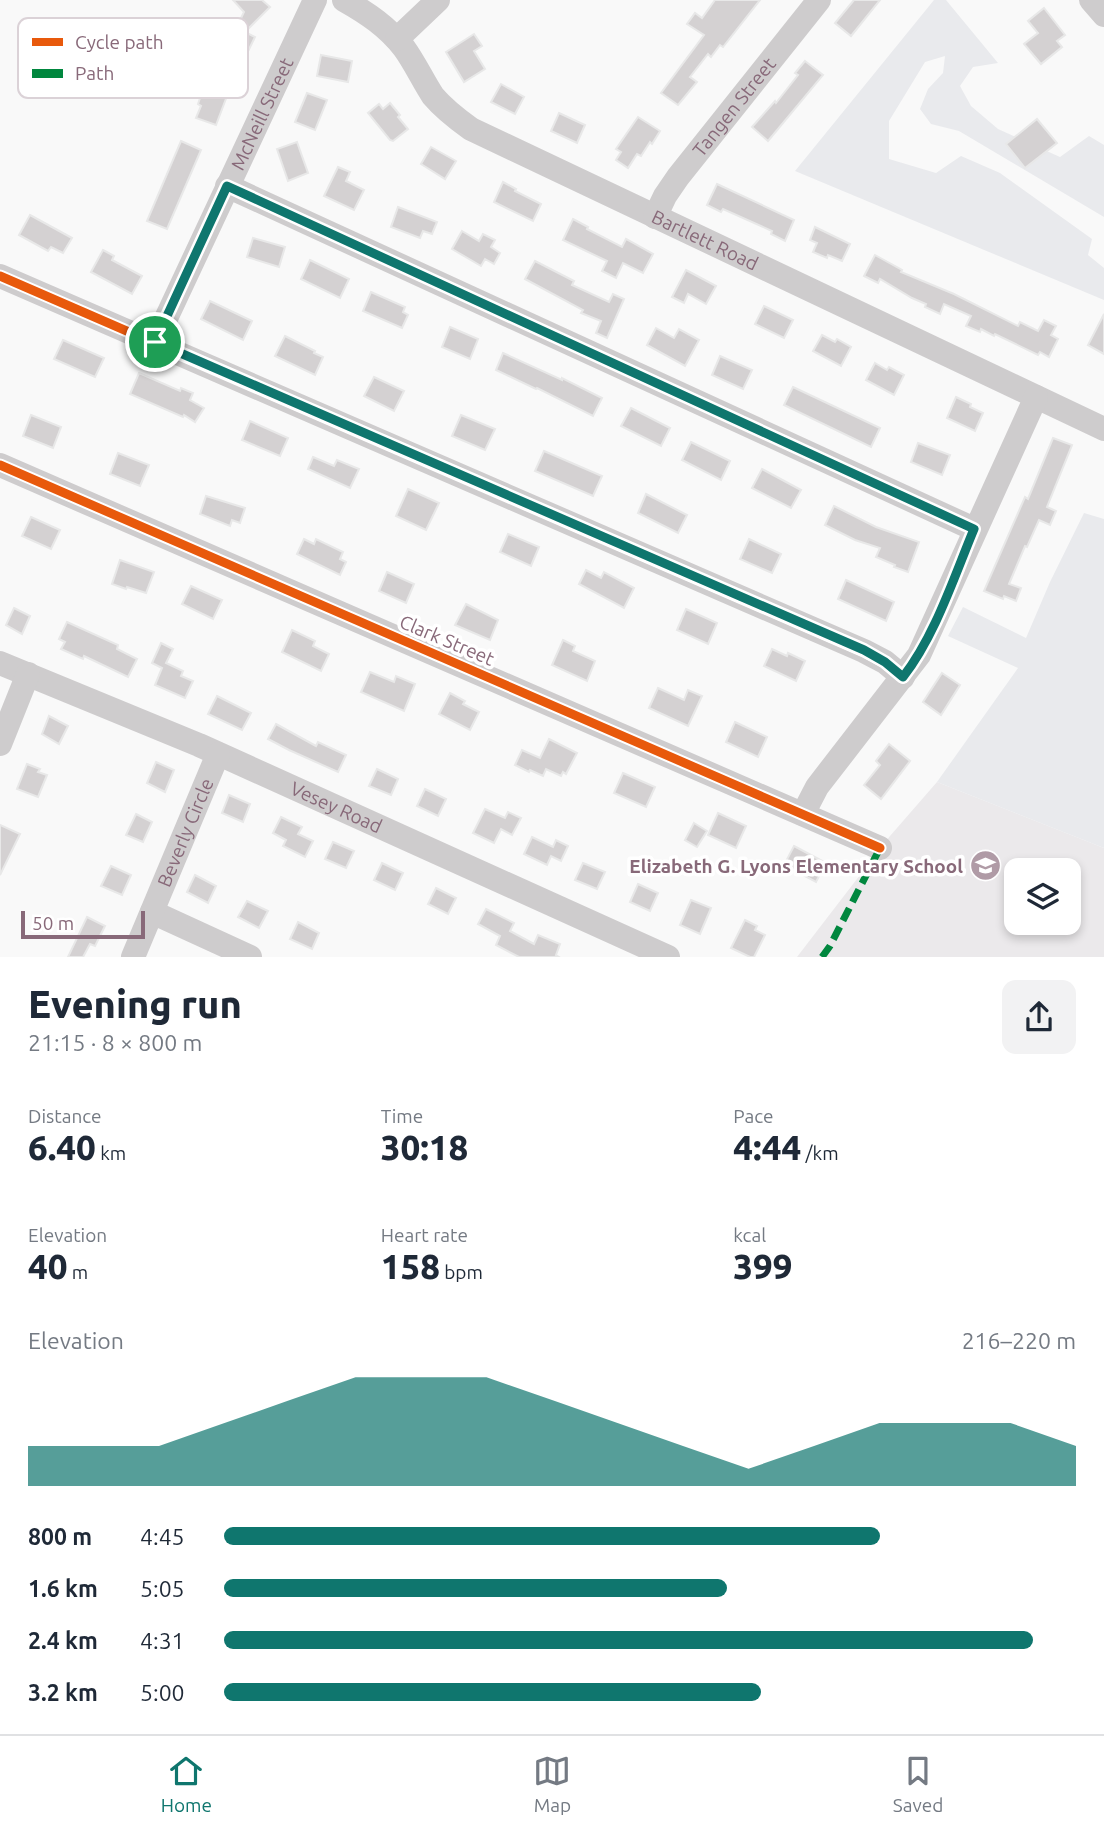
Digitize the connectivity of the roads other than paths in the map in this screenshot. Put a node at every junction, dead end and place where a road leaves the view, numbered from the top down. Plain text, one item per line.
1 (314, 0) edge
2 (344, 0) edge
3 (438, 0) edge
4 (819, 0) edge
5 (1091, 0) edge
6 (1104, 15) edge
7 (397, 39) junction
8 (227, 186) junction
9 (655, 217) junction
10 (0, 276) edge
11 (155, 342) junction
12 (1035, 397) junction
13 (1104, 429) edge
14 (0, 465) edge
15 (974, 529) junction
16 (0, 663) edge
17 (28, 674) junction
18 (903, 677) junction
19 (0, 744) edge
20 (218, 754) junction
21 (803, 814) junction
22 (880, 848) dead end
23 (152, 912) junction
24 (133, 957) edge
25 (250, 957) edge
26 (668, 957) edge

1 - 8 street, McNeill Street
2 - 7 street, Bartlett Road
3 - 7 street
4 - 9 street, Tangen Street
5 - 6 street
7 - 9 street, Bartlett Road
8 - 11 street, McNeill Street
8 - 15 street
9 - 12 street, Bartlett Road
10 - 11 street
11 - 18 street
12 - 13 street, Bartlett Road
12 - 15 street
14 - 21 street, Clark Street
15 - 18 street
16 - 17 street, Vesey Road
17 - 19 street
17 - 20 street, Vesey Road
18 - 21 street
20 - 23 street, Beverly Circle
20 - 26 street, Vesey Road
21 - 22 street, Clark Street
23 - 24 street, Beverly Circle
23 - 25 street, Beverly Circle

